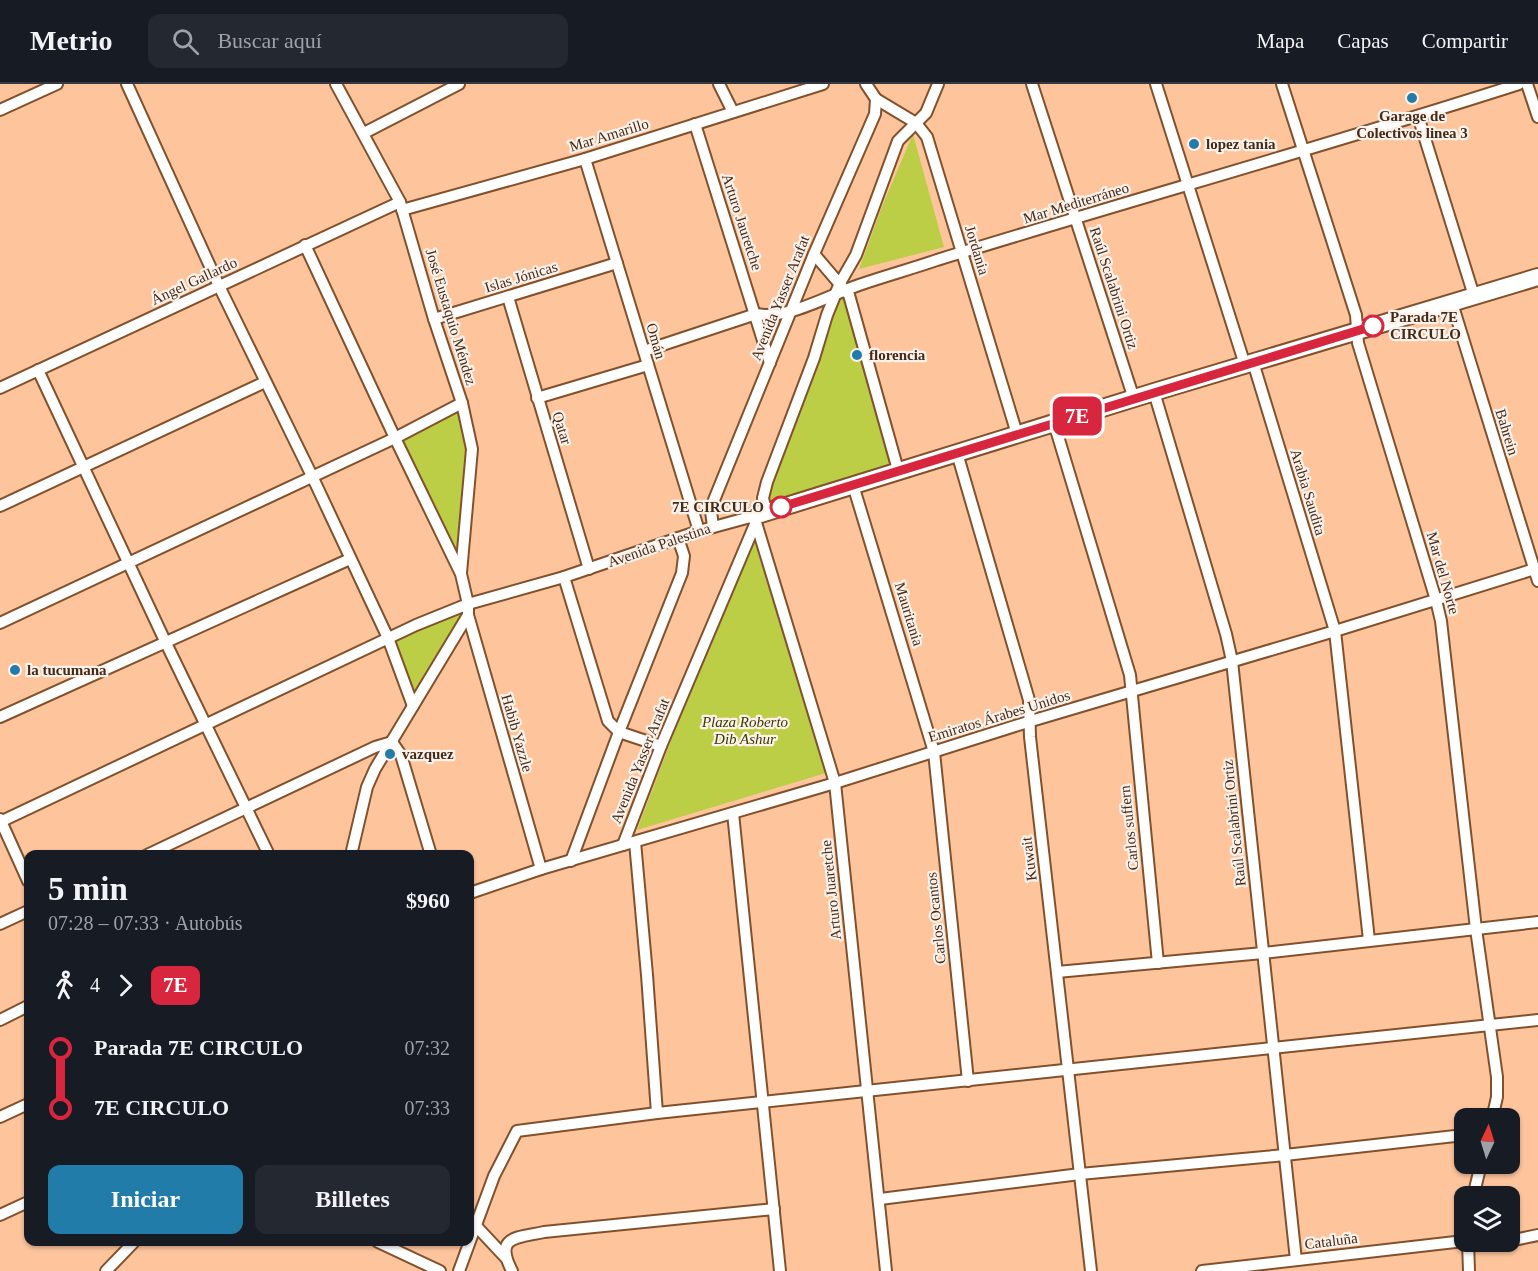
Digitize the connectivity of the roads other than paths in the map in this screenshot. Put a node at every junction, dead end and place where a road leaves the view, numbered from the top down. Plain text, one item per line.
1 (57, 84) edge
2 (127, 84) edge
3 (336, 84) edge
4 (459, 84) edge
5 (719, 84) edge
6 (823, 84) edge
7 (866, 84) edge
8 (938, 84) edge
9 (1032, 84) edge
10 (1156, 84) edge
11 (1282, 84) edge
12 (1519, 84) edge
13 (1527, 84) edge
14 (876, 99) junction
15 (0, 110) edge
16 (733, 112) junction
17 (1418, 116) junction
18 (1538, 117) edge
19 (916, 123) junction
20 (695, 124) junction
21 (363, 133) junction
22 (1303, 151) junction
23 (585, 159) junction
24 (1187, 185) junction
25 (401, 206) junction
26 (1076, 219) junction
27 (306, 245) junction
28 (962, 253) junction
29 (814, 255) junction
30 (617, 263) junction
31 (1538, 277) edge
32 (219, 286) junction
33 (843, 286) junction
34 (835, 294) junction
35 (1474, 296) junction
36 (508, 297) junction
37 (1452, 303) junction
38 (791, 310) junction
39 (756, 314) junction
40 (434, 319) junction
41 (1357, 331) junction
42 (644, 351) junction
43 (770, 363) junction
44 (1249, 364) junction
45 (648, 365) junction
46 (38, 370) junction
47 (265, 382) junction
48 (0, 387) edge
49 (1154, 392) junction
50 (537, 398) junction
51 (1134, 399) junction
52 (462, 403) junction
53 (1054, 423) junction
54 (1017, 434) junction
55 (395, 438) junction
56 (957, 453) junction
57 (84, 467) junction
58 (898, 470) junction
59 (312, 476) junction
60 (853, 485) junction
61 (0, 506) edge
62 (759, 516) junction
63 (713, 527) junction
64 (699, 531) junction
65 (678, 538) junction
66 (350, 559) junction
67 (128, 561) junction
68 (589, 569) junction
69 (1536, 569) edge
70 (461, 574) junction
71 (564, 577) junction
72 (1538, 581) edge
73 (1436, 600) junction
74 (468, 610) junction
75 (0, 623) edge
76 (1335, 631) junction
77 (388, 638) junction
78 (165, 641) junction
79 (1232, 661) junction
80 (1131, 691) junction
81 (413, 706) junction
82 (0, 717) edge
83 (1031, 721) junction
84 (206, 725) junction
85 (619, 732) junction
86 (392, 742) junction
87 (661, 746) junction
88 (934, 752) junction
89 (835, 783) junction
90 (247, 809) junction
91 (733, 813) junction
92 (0, 821) edge
93 (635, 842) junction
94 (623, 845) junction
95 (158, 850) edge
96 (267, 850) edge
97 (352, 850) edge
98 (430, 850) edge
99 (571, 861) junction
100 (541, 869) junction
101 (24, 872) edge
102 (474, 892) edge
103 (24, 912) edge
104 (1538, 922) edge
105 (0, 924) edge
106 (1476, 929) junction
107 (1370, 940) junction
108 (1263, 953) junction
109 (1158, 963) junction
110 (1058, 972) junction
111 (24, 1008) edge
112 (0, 1020) edge
113 (1538, 1020) edge
114 (1489, 1024) junction
115 (1274, 1049) junction
116 (1067, 1070) junction
117 (968, 1081) junction
118 (868, 1091) junction
119 (762, 1102) junction
120 (24, 1106) edge
121 (1494, 1108) edge
122 (657, 1113) junction
123 (0, 1117) edge
124 (1454, 1136) edge
125 (1285, 1155) junction
126 (1080, 1174) junction
127 (880, 1199) junction
128 (24, 1204) edge
129 (774, 1209) junction
130 (0, 1215) edge
131 (477, 1227) junction
132 (474, 1234) edge
133 (1538, 1235) edge
134 (1520, 1239) edge
135 (1454, 1242) edge
136 (131, 1246) edge
137 (387, 1246) edge
138 (469, 1246) edge
139 (1467, 1252) edge
140 (1296, 1260) junction
141 (509, 1265) edge
142 (106, 1271) edge
143 (440, 1271) edge
144 (459, 1271) edge
145 (498, 1271) edge
146 (780, 1271) edge
147 (886, 1271) edge
148 (1090, 1271) edge
149 (1202, 1271) edge
150 (1469, 1271) edge

1 - 15 street
2 - 32 street
3 - 21 street, José Eustaquio Méndez
4 - 21 street
5 - 16 street
6 - 16 street, Mar Amarillo
7 - 14 street
8 - 19 street, Avenida Yasser Arafat
9 - 26 street, Raúl Scalabrini Ortiz
10 - 24 street, Arabia Saudita
11 - 22 street, Mar del Norte
12 - 17 street, Mar Mediterráneo
13 - 18 street
14 - 19 street, Jordania
14 - 29 street, Avenida Yasser Arafat
16 - 20 street, Mar Amarillo
17 - 22 street, Mar Mediterráneo
17 - 35 street
19 - 28 street, Jordania
19 - 33 street, Avenida Yasser Arafat
20 - 23 street, Mar Amarillo
20 - 39 street, Arturo Jauretche
21 - 25 street, José Eustaquio Méndez
22 - 24 street, Mar Mediterráneo
22 - 41 street, Mar del Norte
23 - 25 street, Mar Amarillo
23 - 30 street, Omán
24 - 26 street, Mar Mediterráneo
24 - 44 street, Arabia Saudita
25 - 27 street, Ángel Gallardo
25 - 40 street, José Eustaquio Méndez
26 - 28 street, Mar Mediterráneo
26 - 51 street, Raúl Scalabrini Ortiz
27 - 32 street, Ángel Gallardo
27 - 55 street
28 - 33 street, Mar Mediterráneo
28 - 54 street, Jordania
29 - 33 street
29 - 38 street, Avenida Yasser Arafat
30 - 36 street, Islas Jónicas
30 - 42 street, Omán
31 - 35 street, Avenida Palestina
32 - 46 street, Ángel Gallardo
32 - 47 street
33 - 34 street, Avenida Yasser Arafat
33 - 58 street
34 - 38 street
34 - 62 street, Avenida Yasser Arafat
35 - 37 street, Avenida Palestina
36 - 40 street, Islas Jónicas
36 - 50 street, Qatar
37 - 41 street, Avenida Palestina
37 - 69 street, Bahrein
38 - 39 street
38 - 43 street, Avenida Yasser Arafat
39 - 42 street
39 - 43 street, Arturo Jauretche
40 - 52 street, José Eustaquio Méndez
41 - 44 street, Avenida Palestina
41 - 73 street, Mar del Norte
42 - 45 street, Omán
43 - 63 street, Avenida Yasser Arafat
44 - 49 street, Avenida Palestina
44 - 76 street, Arabia Saudita
45 - 50 street
45 - 64 street, Omán
46 - 48 street, Ángel Gallardo
46 - 57 street
47 - 57 street
47 - 59 street
49 - 51 street, Avenida Palestina
49 - 79 street, Raúl Scalabrini Ortiz
50 - 68 street, Qatar
51 - 53 street, Avenida Palestina
52 - 55 street
52 - 70 street, José Eustaquio Méndez
53 - 54 street, Avenida Palestina
53 - 80 street
54 - 56 street, Avenida Palestina
55 - 59 street
55 - 70 street
56 - 58 street, Avenida Palestina
56 - 83 street, Kuwait
57 - 61 street
57 - 67 street
58 - 60 street, Avenida Palestina
59 - 66 street
59 - 67 street
60 - 62 street, Avenida Palestina
60 - 88 street, Mauritania
62 - 63 street, Avenida Palestina
62 - 87 street, Avenida Yasser Arafat
62 - 89 street, Arturo Juaretche
63 - 64 street, Avenida Palestina
64 - 65 street, Avenida Palestina
65 - 68 street, Avenida Palestina
65 - 85 street, Avenida Yasser Arafat
66 - 77 street
66 - 78 street
67 - 75 street
67 - 78 street
68 - 71 street, Avenida Palestina
69 - 72 street, Bahrein
69 - 73 street, Emiratos Árabes Unidos
70 - 74 street, Habib Yazzle
71 - 74 street, Avenida Palestina
71 - 85 street
73 - 76 street, Emiratos Árabes Unidos
73 - 106 street, Mar del Norte
74 - 77 street, Avenida Palestina
74 - 81 street
74 - 100 street, Habib Yazzle
76 - 79 street, Emiratos Árabes Unidos
76 - 107 street, Arabia Saudita
77 - 81 street
77 - 84 street, Avenida Palestina
78 - 82 street
78 - 84 street
79 - 80 street, Emiratos Árabes Unidos
79 - 108 street, Raúl Scalabrini Ortiz
80 - 83 street, Emiratos Árabes Unidos
80 - 109 street, Carlos suffern
81 - 86 street
83 - 88 street, Emiratos Árabes Unidos
83 - 110 street, Kuwait
84 - 90 street
84 - 92 street, Avenida Palestina
85 - 87 street
85 - 99 street, Avenida Yasser Arafat
86 - 90 street
86 - 97 street
86 - 98 street
87 - 94 street, Avenida Yasser Arafat
88 - 89 street, Emiratos Árabes Unidos
88 - 117 street, Carlos Ocantos
89 - 91 street, Emiratos Árabes Unidos
89 - 118 street, Arturo Juaretche
90 - 95 street
90 - 96 street
91 - 93 street, Emiratos Árabes Unidos
91 - 119 street
92 - 101 street
93 - 94 street, Emiratos Árabes Unidos
93 - 122 street
94 - 99 street, Emiratos Árabes Unidos
99 - 100 street, Emiratos Árabes Unidos
100 - 102 street, Emiratos Árabes Unidos
103 - 105 street
104 - 106 street
106 - 107 street
106 - 114 street, Mar del Norte
107 - 108 street
108 - 109 street
108 - 115 street, Raúl Scalabrini Ortiz
109 - 110 street
110 - 116 street, Kuwait
111 - 112 street
113 - 114 street
114 - 115 street
114 - 121 street, Mar del Norte
115 - 116 street
115 - 125 street, Raúl Scalabrini Ortiz
116 - 117 street
116 - 126 street, Kuwait
117 - 118 street
118 - 119 street
118 - 127 street, Arturo Juaretche
119 - 122 street
119 - 129 street
120 - 123 street
122 - 131 street
124 - 125 street
125 - 126 street
125 - 140 street, Raúl Scalabrini Ortiz
126 - 127 street
126 - 148 street, Kuwait
127 - 147 street, Arturo Juaretche
128 - 130 street
129 - 141 street
129 - 146 street
131 - 132 street
131 - 141 street
133 - 134 street
135 - 140 street, Cataluña
136 - 142 street
137 - 143 street
138 - 144 street
139 - 150 street
140 - 149 street, Cataluña
141 - 145 street

